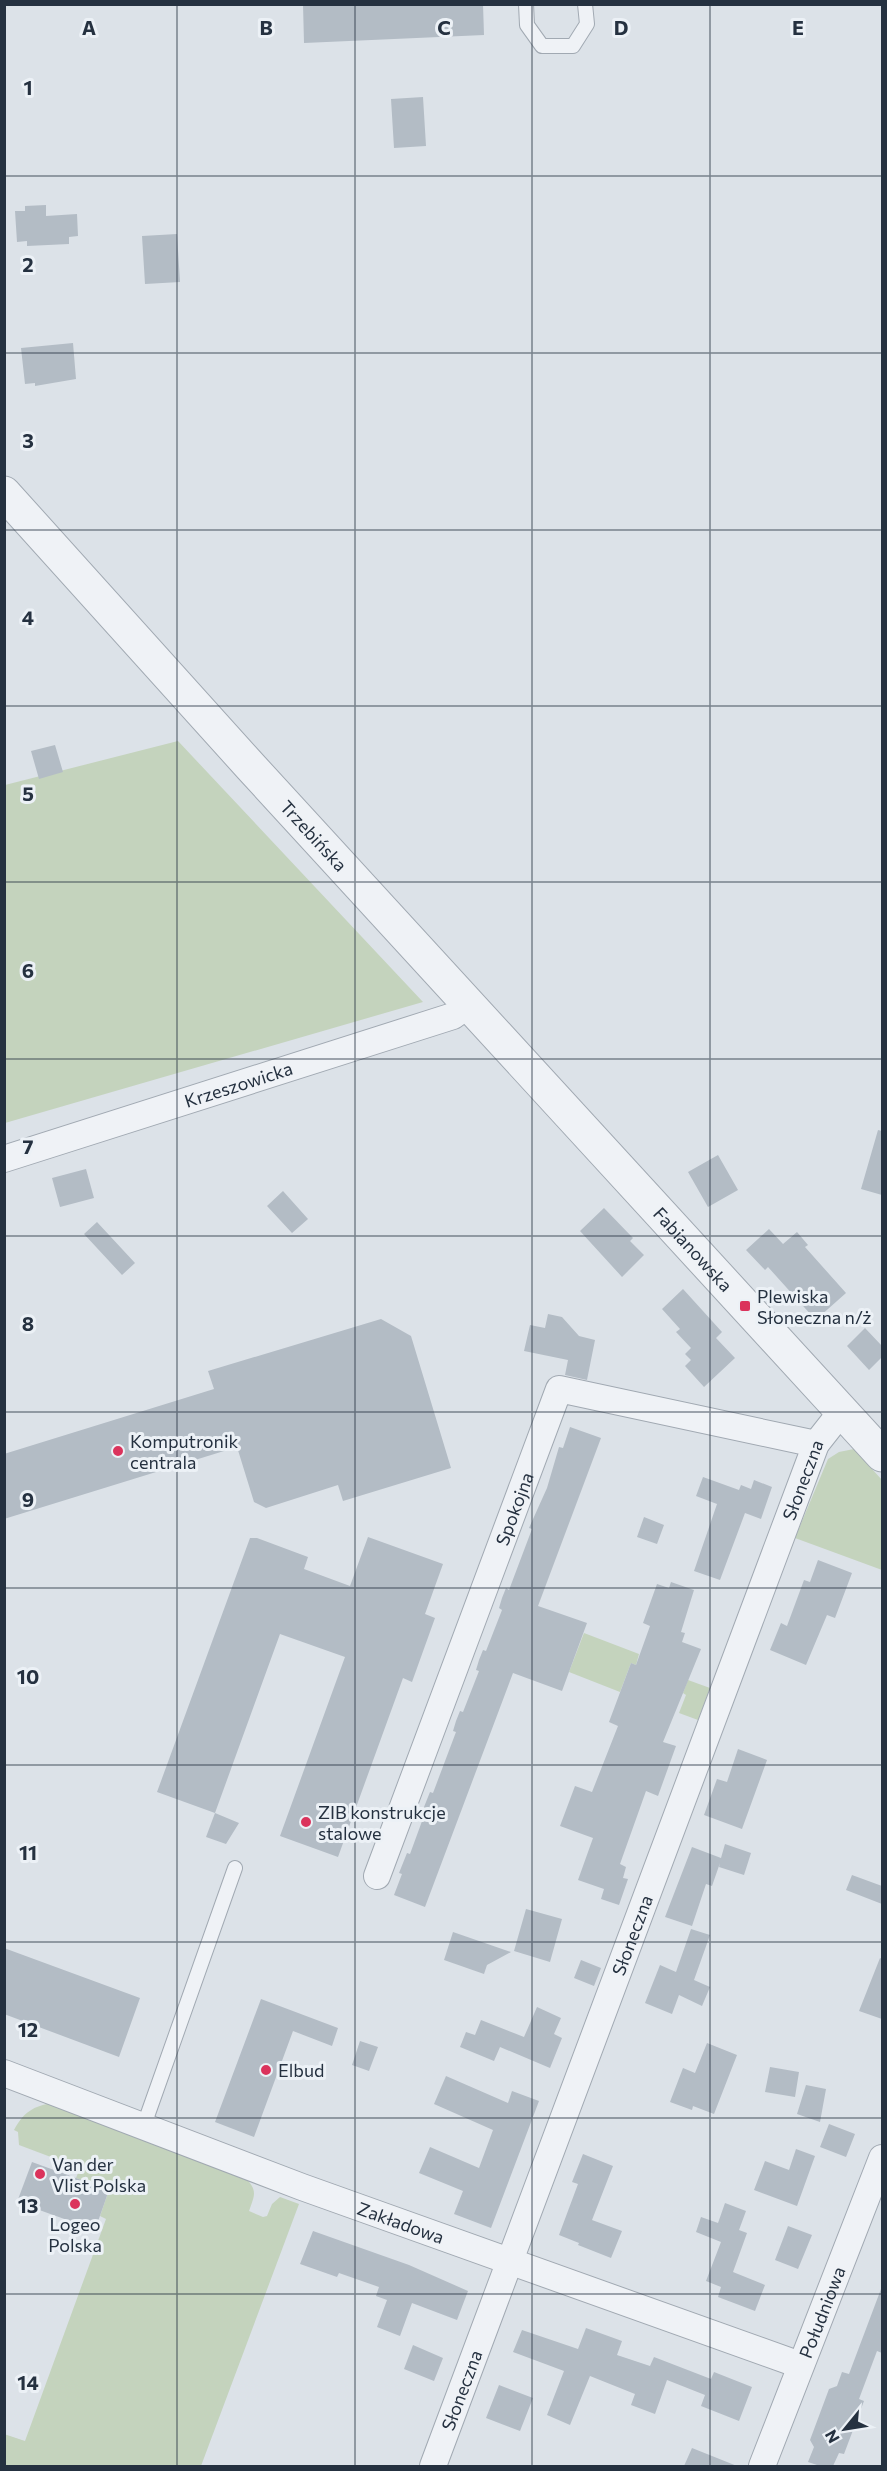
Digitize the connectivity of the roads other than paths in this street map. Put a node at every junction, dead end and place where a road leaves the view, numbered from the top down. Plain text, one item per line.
1 (526, 4) edge
2 (585, 4) edge
3 (4, 492) edge
4 (468, 1005) junction
5 (4, 1159) edge
6 (626, 1176) joint
7 (842, 1411) junction
8 (816, 1444) junction
9 (882, 1455) edge
10 (235, 1868) dead end
11 (377, 1876) dead end
12 (4, 2073) edge
13 (144, 2125) junction
14 (882, 2158) edge
15 (509, 2262) junction
16 (800, 2365) junction
17 (433, 2466) edge
18 (762, 2466) edge

1 - 2 lane
3 - 4 street, Trzebińska
4 - 5 street, Krzeszowicka
4 - 6 street, Trzebińska
6 - 7 street, Fabianowska
7 - 8 street, Słoneczna
7 - 9 street, Fabianowska
8 - 11 street, Spokojna
8 - 15 street, Słoneczna
10 - 13 lane
12 - 13 street, Zakładowa
13 - 15 street, Zakładowa
14 - 16 street, Południowa
15 - 16 street, Zakładowa
15 - 17 street, Słoneczna
16 - 18 street, Południowa

